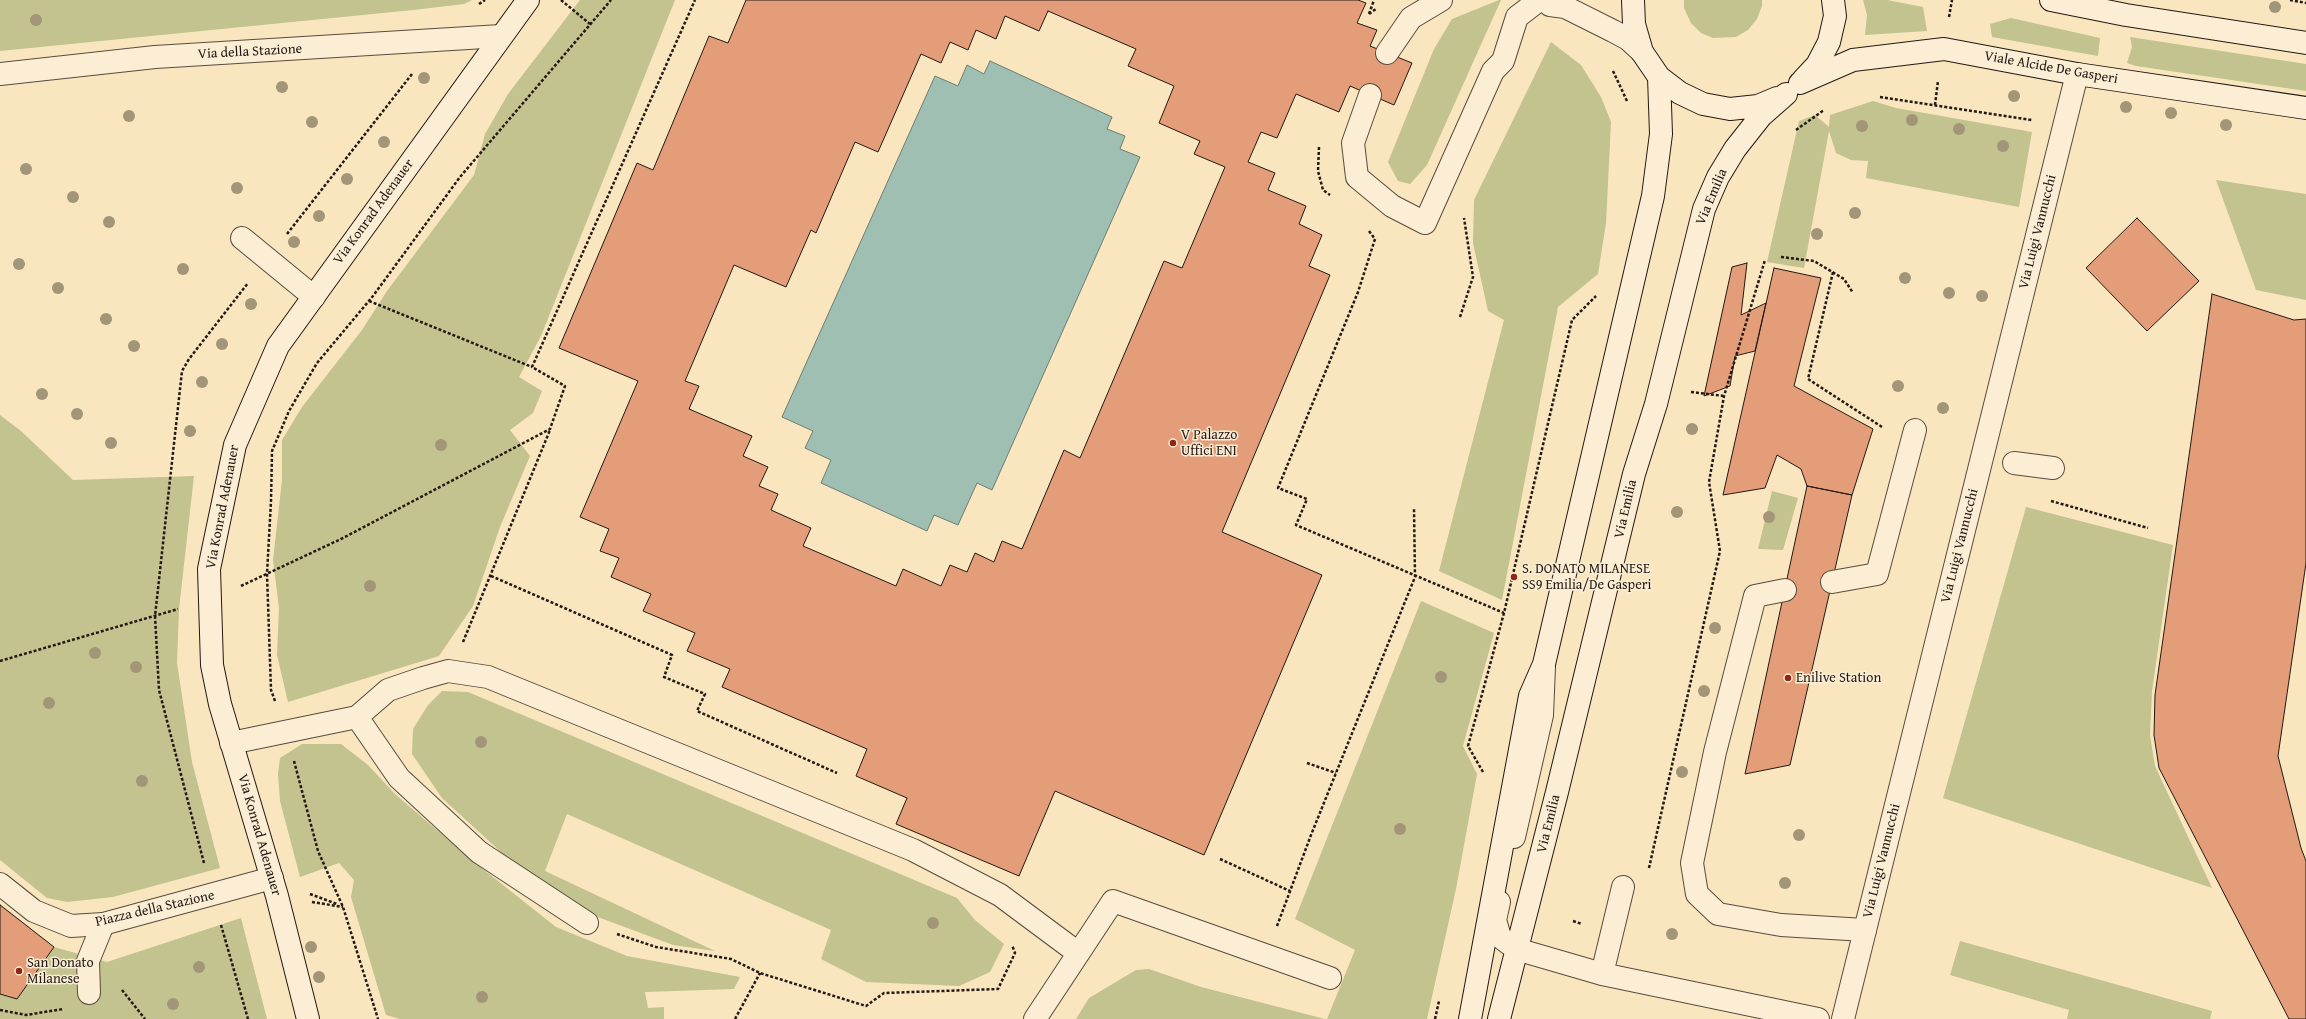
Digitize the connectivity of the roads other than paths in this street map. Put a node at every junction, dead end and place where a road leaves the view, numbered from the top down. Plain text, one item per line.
1 (528, 0) edge
2 (1441, 0) edge
3 (1534, 0) edge
4 (1548, 0) edge
5 (1633, 0) edge
6 (1833, 0) edge
7 (2051, 0) edge
8 (501, 36) junction
9 (2306, 43) edge
10 (1642, 52) junction
11 (1387, 53) dead end
12 (0, 74) edge
13 (2077, 74) junction
14 (1660, 77) junction
15 (1793, 89) junction
16 (1370, 95) dead end
17 (2306, 108) edge
18 (242, 238) dead end
19 (314, 297) junction
20 (1916, 430) dead end
21 (2014, 463) dead end
22 (2053, 468) dead end
23 (1832, 582) dead end
24 (1785, 590) dead end
25 (1544, 664) junction
26 (357, 717) junction
27 (231, 742) junction
28 (272, 878) junction
29 (0, 884) edge
30 (1624, 887) dead end
31 (587, 923) road end
32 (103, 924) junction
33 (1865, 930) junction
34 (1516, 949) junction
35 (1078, 953) junction
36 (1602, 974) junction
37 (1330, 978) dead end
38 (89, 993) road end
39 (308, 1019) edge
40 (1035, 1019) edge
41 (1470, 1019) edge
42 (1499, 1019) edge
43 (1818, 1019) edge
44 (1843, 1019) edge

1 - 8 street, Via Konrad Adenauer
2 - 11 street
3 - 16 street
4 - 10 street
5 - 10 street
6 - 15 street
7 - 9 street
8 - 12 street, Via della Stazione
8 - 19 street, Via Konrad Adenauer
10 - 14 street
13 - 15 street, Viale Alcide De Gasperi
13 - 17 street, Viale Alcide De Gasperi
13 - 33 street, Via Luigi Vannucchi
14 - 15 street
14 - 25 street
15 - 34 street, Via Emilia
18 - 19 street
19 - 27 street, Via Konrad Adenauer
20 - 23 street
21 - 22 street
24 - 33 street
25 - 34 street
25 - 41 street
26 - 27 street
26 - 31 street
26 - 35 street
27 - 28 street, Via Konrad Adenauer
28 - 32 street, Piazza della Stazione
28 - 39 street, Via Konrad Adenauer
29 - 32 street, Piazza della Stazione
30 - 36 street
32 - 38 street
33 - 44 street, Via Luigi Vannucchi
34 - 36 street
34 - 42 street, Via Emilia
35 - 37 street
35 - 40 street
36 - 43 street

